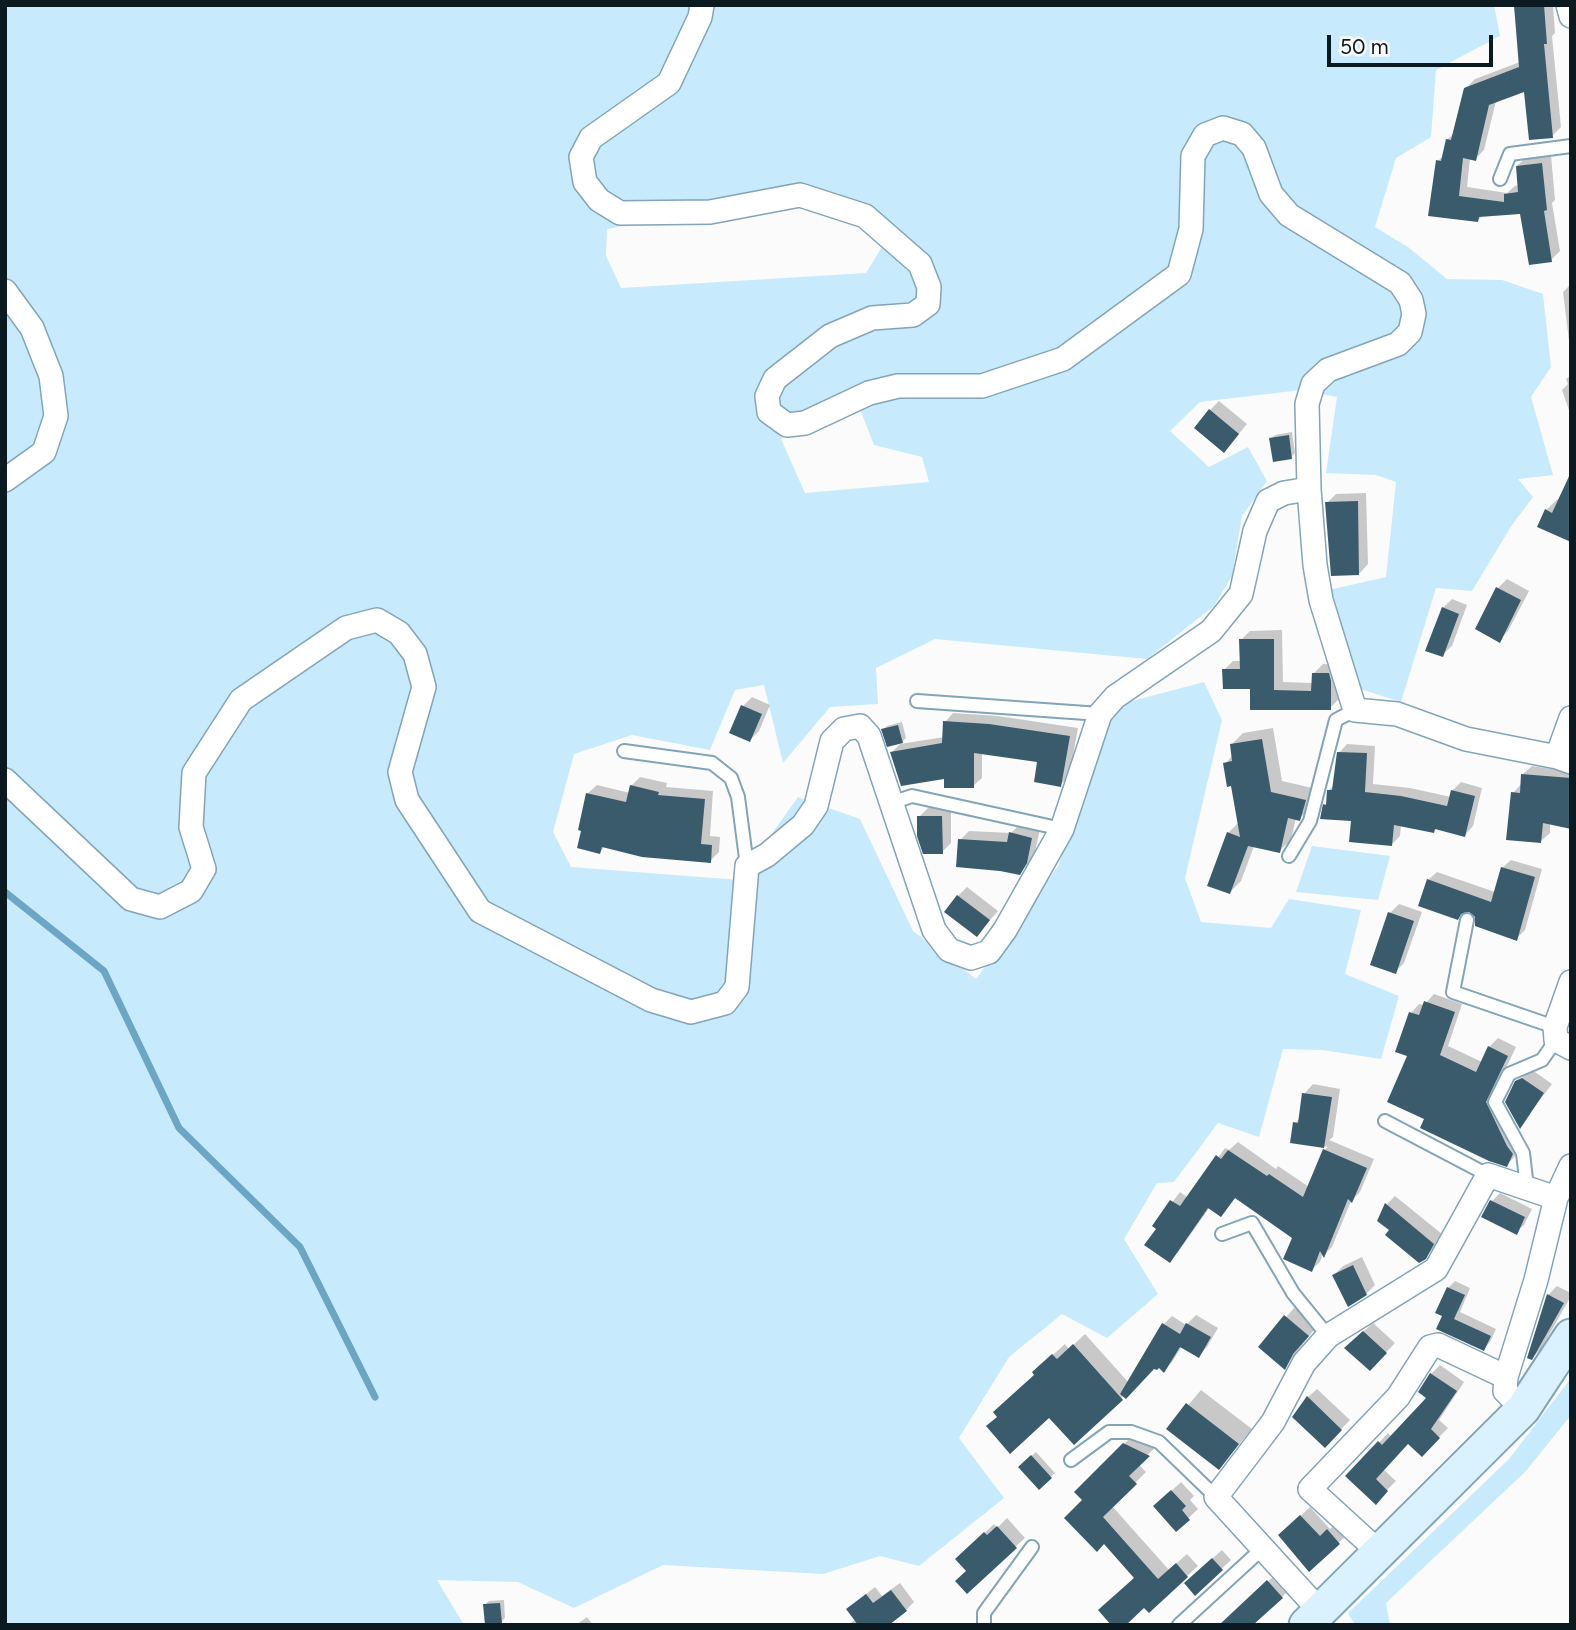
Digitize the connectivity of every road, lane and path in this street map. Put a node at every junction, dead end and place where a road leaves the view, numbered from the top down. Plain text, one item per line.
1 (702, 5) edge
2 (1568, 5) edge
3 (1571, 16) edge
4 (1571, 146) edge
5 (1500, 179) dead end
6 (5, 291) edge
7 (5, 480) edge
8 (1309, 489) junction
9 (917, 701) dead end
10 (1355, 710) junction
11 (1100, 714) junction
12 (1571, 718) edge
13 (624, 751) dead end
14 (1564, 759) edge
15 (5, 780) edge
16 (891, 803) junction
17 (1062, 829) junction
18 (1289, 856) dead end
19 (747, 866) junction
20 (1467, 920) dead end
21 (1571, 982) edge
22 (1561, 1039) edge
23 (1385, 1121) dead end
24 (1571, 1167) edge
25 (1488, 1175) junction
26 (1527, 1188) junction
27 (1556, 1198) junction
28 (1222, 1234) dead end
29 (1328, 1336) junction
30 (1571, 1336) edge
31 (1506, 1377) junction
32 (1523, 1409) junction
33 (1071, 1460) dead end
34 (1216, 1497) junction
35 (1031, 1547) dead end
36 (1263, 1549) junction
37 (1380, 1553) junction
38 (1313, 1618) edge
39 (984, 1625) edge
40 (1179, 1625) edge

1 - 8 street
2 - 3 street
4 - 5 lane
6 - 7 street
8 - 10 street
8 - 11 street
9 - 11 lane
10 - 14 street
10 - 18 lane
11 - 17 street
12 - 14 street
13 - 19 lane
15 - 19 street
16 - 17 lane
16 - 17 street
16 - 19 street
20 - 22 lane
21 - 22 street
22 - 26 lane
23 - 25 lane
24 - 27 street
25 - 26 street
25 - 29 street
26 - 27 street
27 - 31 street
28 - 29 lane
29 - 34 street
30 - 32 street
31 - 32 street
31 - 37 street
32 - 37 street
33 - 34 lane
34 - 36 street
35 - 39 lane
36 - 38 street
36 - 40 lane
37 - 38 street

